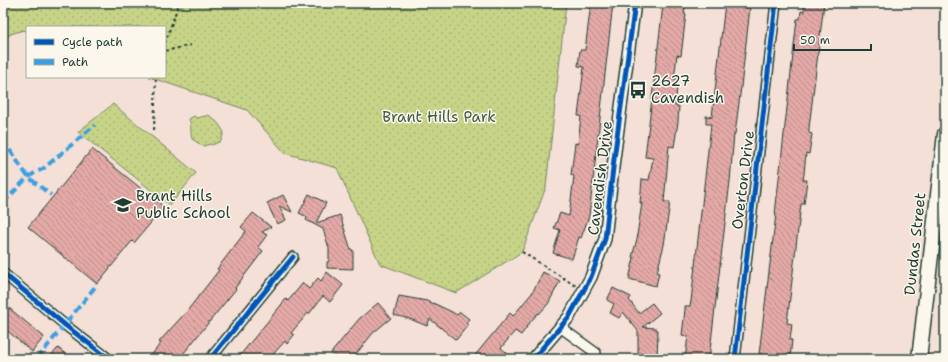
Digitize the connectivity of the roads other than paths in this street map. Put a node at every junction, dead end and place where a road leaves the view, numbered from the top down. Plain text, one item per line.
1 (635, 3) edge
2 (776, 3) edge
3 (945, 134) edge
4 (293, 257) dead end
5 (3, 273) edge
6 (560, 327) junction
7 (596, 354) dead end
8 (110, 359) edge
9 (210, 359) edge
10 (533, 359) edge
11 (735, 359) edge
12 (919, 359) edge

1 - 6 street, Cavendish Drive
2 - 11 street, Overton Drive
3 - 12 main road, Dundas Street
4 - 9 street
5 - 8 street
6 - 7 street
6 - 10 street, Cavendish Drive

